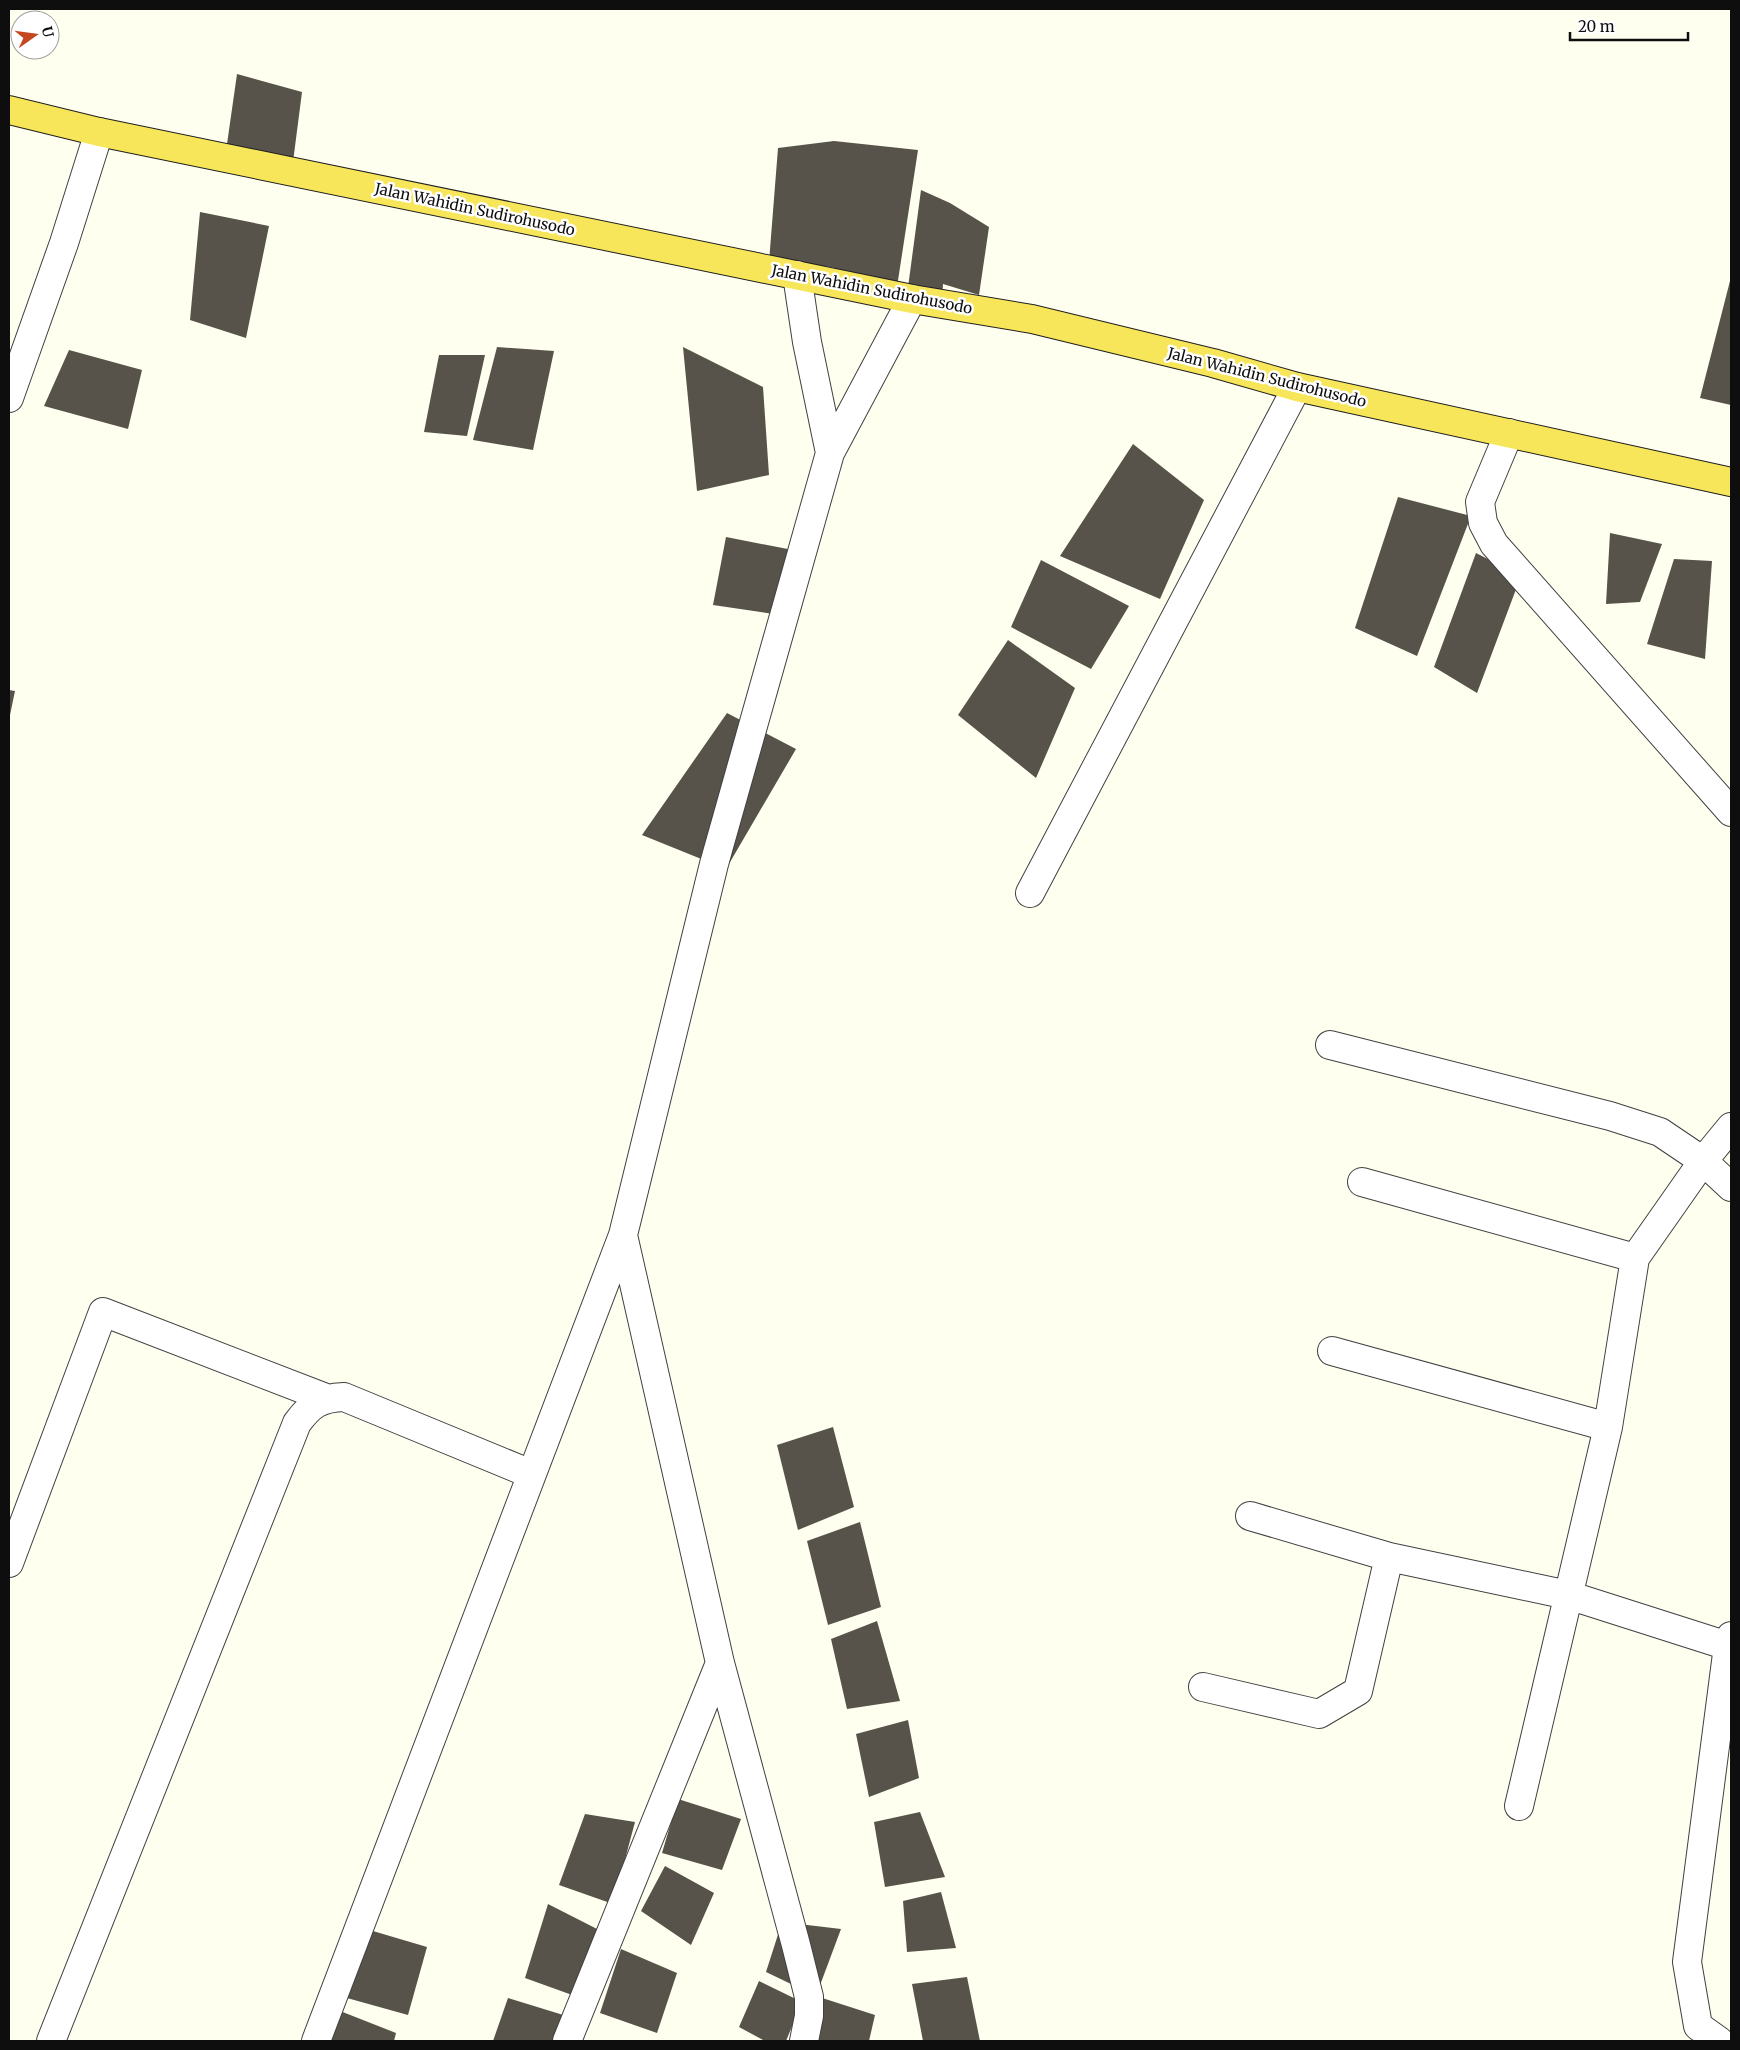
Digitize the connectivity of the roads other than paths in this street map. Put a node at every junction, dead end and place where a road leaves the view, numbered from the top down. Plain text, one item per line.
1 (9, 110) edge
2 (99, 132) junction
3 (796, 275) junction
4 (912, 299) junction
5 (1297, 387) junction
6 (9, 398) edge
7 (1509, 433) junction
8 (830, 453) junction
9 (1731, 482) edge
10 (1731, 812) edge
11 (1030, 893) dead end
12 (1330, 1046) dead end
13 (1731, 1127) edge
14 (1702, 1161) junction
15 (1362, 1182) dead end
16 (1731, 1187) edge
17 (623, 1235) junction
18 (1635, 1258) junction
19 (1332, 1351) dead end
20 (326, 1398) junction
21 (1608, 1427) junction
22 (531, 1474) junction
23 (19, 1506) edge
24 (1250, 1516) dead end
25 (1389, 1557) junction
26 (9, 1563) edge
27 (1568, 1596) junction
28 (1730, 1641) edge
29 (720, 1662) junction
30 (1203, 1687) dead end
31 (1519, 1806) dead end
32 (51, 2041) edge
33 (316, 2041) edge
34 (567, 2041) edge
35 (804, 2041) edge
36 (1720, 2041) edge

1 - 2 highway, Jalan Wahidin Sudirohusodo
2 - 3 highway, Jalan Wahidin Sudirohusodo
2 - 6 street
3 - 4 highway, Jalan Wahidin Sudirohusodo
3 - 8 street
4 - 5 highway, Jalan Wahidin Sudirohusodo
4 - 8 street
5 - 7 highway, Jalan Wahidin Sudirohusodo
5 - 11 street
7 - 9 highway, Jalan Wahidin Sudirohusodo
7 - 10 street
8 - 17 street
12 - 14 street
13 - 14 street
14 - 16 street
14 - 18 street
15 - 18 street
17 - 22 street
17 - 29 street
18 - 21 street
19 - 21 street
20 - 22 street
20 - 23 street
20 - 32 street
21 - 27 street
22 - 33 street
23 - 26 street
24 - 25 street
25 - 27 street
25 - 30 street
27 - 28 street
27 - 31 street
28 - 36 street
29 - 34 street
29 - 35 street

